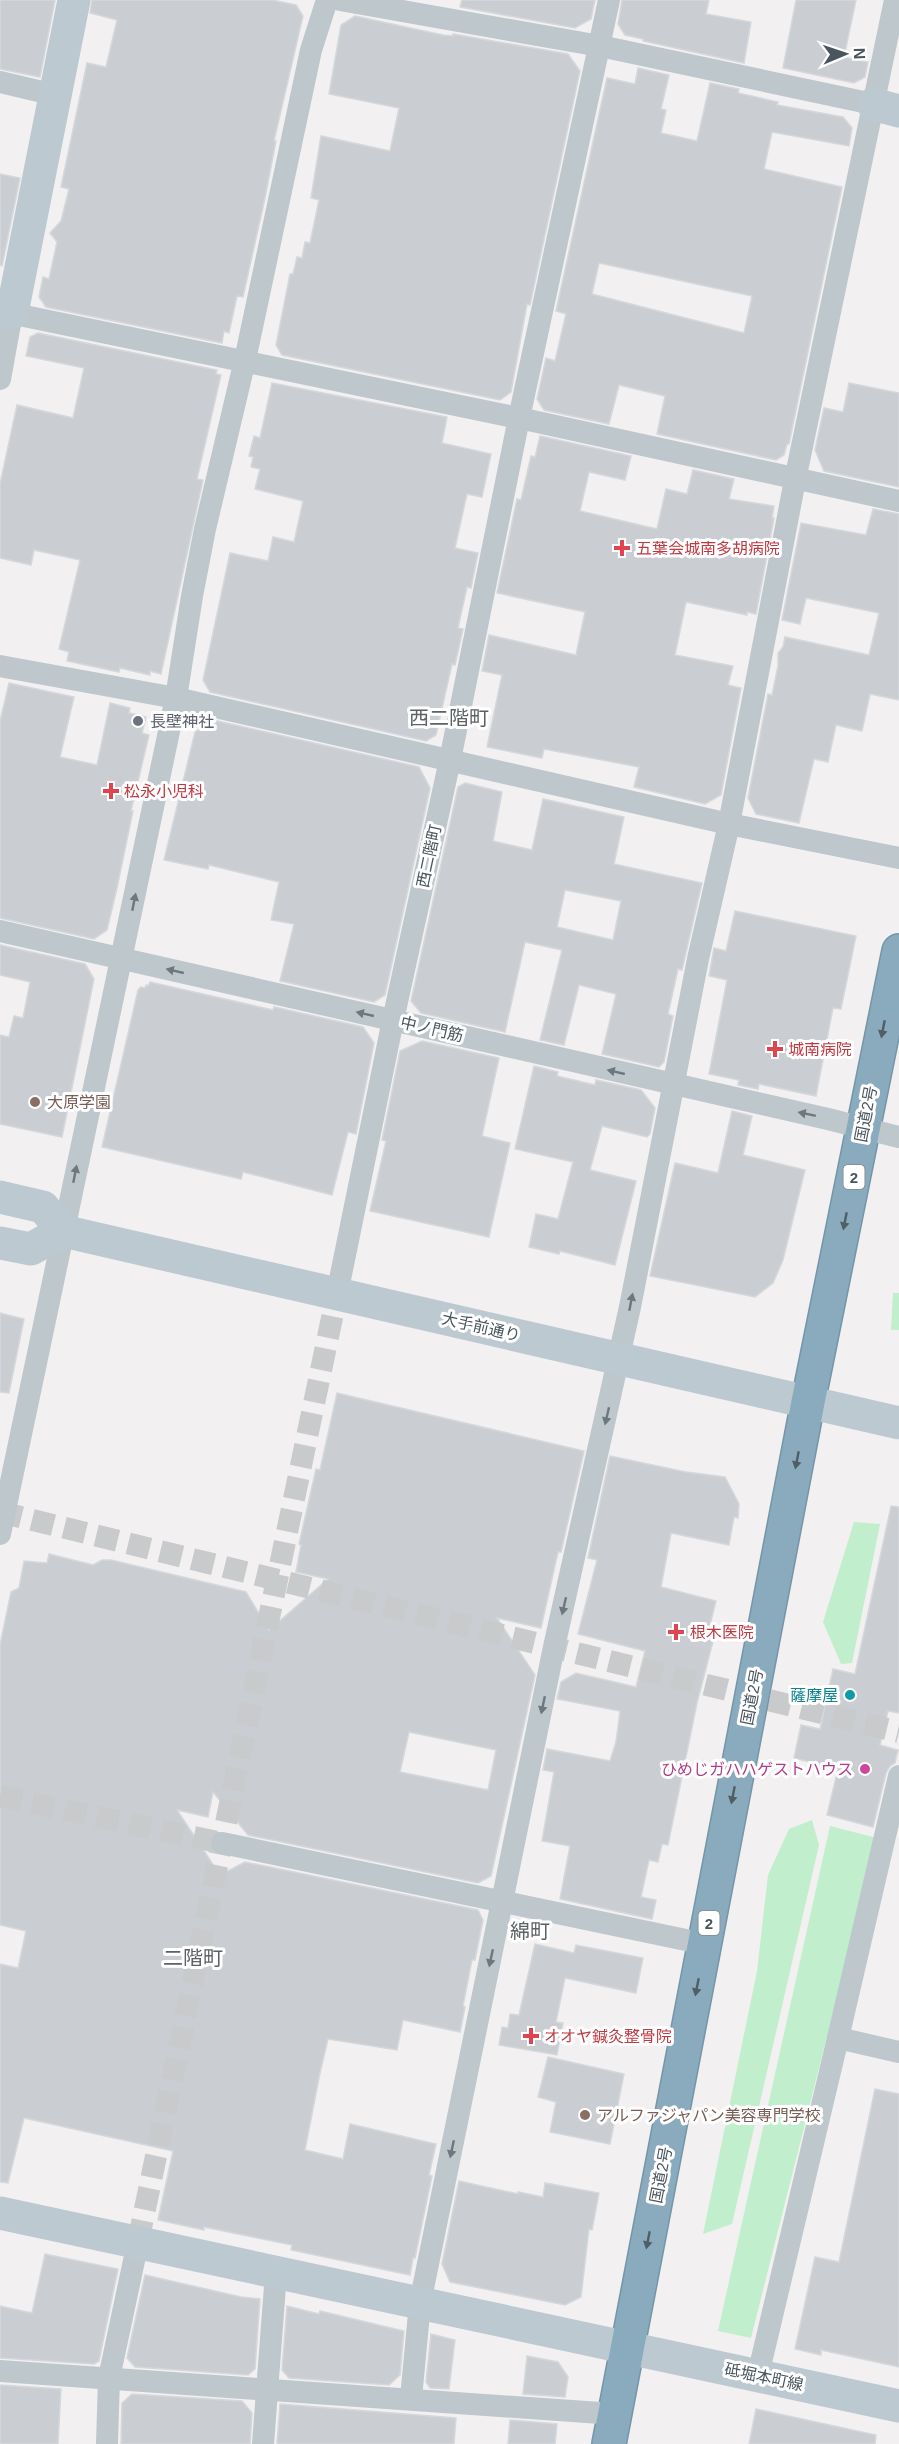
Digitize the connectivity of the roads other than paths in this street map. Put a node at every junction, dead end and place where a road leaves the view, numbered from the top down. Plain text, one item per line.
1 (74, 0) edge
2 (327, 0) edge
3 (340, 0) edge
4 (609, 0) edge
5 (895, 0) edge
6 (600, 46) junction
7 (0, 82) edge
8 (55, 95) junction
9 (886, 107) edge
10 (6, 312) edge
11 (246, 360) junction
12 (0, 379) edge
13 (519, 418) junction
14 (795, 480) junction
15 (899, 501) edge
16 (0, 666) edge
17 (176, 698) junction
18 (450, 760) junction
19 (729, 824) junction
20 (899, 858) edge
21 (0, 931) edge
22 (899, 951) edge
23 (122, 959) junction
24 (393, 1020) junction
25 (674, 1085) junction
26 (864, 1128) junction
27 (899, 1137) edge
28 (0, 1197) edge
29 (63, 1231) junction
30 (0, 1243) edge
31 (337, 1294) junction
32 (620, 1359) junction
33 (808, 1402) junction
34 (899, 1423) edge
35 (0, 1534) edge
36 (899, 1776) edge
37 (222, 1843) tunnel mouth
38 (502, 1901) junction
39 (705, 1944) junction
40 (837, 2038) junction
41 (899, 2052) edge
42 (0, 2212) edge
43 (138, 2242) junction
44 (276, 2273) junction
45 (420, 2303) junction
46 (628, 2348) junction
47 (0, 2371) edge
48 (758, 2375) junction
49 (109, 2378) junction
50 (265, 2389) junction
51 (411, 2398) junction
52 (899, 2406) edge
53 (612, 2429) edge
54 (107, 2444) edge
55 (263, 2444) edge

1 - 8 street
2 - 11 street
3 - 6 street
4 - 6 street, 西二階町
5 - 9 street
6 - 9 street
6 - 13 street, 西二階町
7 - 8 street
8 - 10 street
9 - 14 street
10 - 11 street
10 - 12 street
11 - 13 street
11 - 17 street
13 - 14 street
13 - 18 street, 西二階町
14 - 15 street
14 - 19 street
16 - 17 street
17 - 18 street
23 -> 17 street
18 - 19 street
18 - 24 street, 西二階町
19 - 20 street
19 - 25 street
21 - 23 street, 中ノ門筋
22 -> 26 highway, 国道2号 / 2
24 -> 23 street, 中ノ門筋
29 -> 23 street
25 -> 24 street, 中ノ門筋
24 - 31 street, 西二階町
26 -> 25 street, 中ノ門筋
32 -> 25 street
26 - 27 street, 中ノ門筋
26 -> 33 highway, 国道2号 / 2
28 - 29 street
29 - 30 street
29 - 31 street, 大手前通り
29 - 35 street
31 - 32 street, 大手前通り
32 - 33 street, 大手前通り
32 -> 38 street
33 - 34 street, 大手前通り
33 -> 39 highway, 国道2号 / 2
36 - 40 street
37 - 38 street
38 - 39 street
38 -> 45 street
39 -> 46 highway, 国道2号 / 2
40 - 41 street
40 - 48 street
42 - 43 street, 砥堀本町線
43 - 44 street, 砥堀本町線
43 - 49 street
44 - 45 street, 砥堀本町線
44 - 50 street
45 - 46 street, 砥堀本町線
45 - 51 street
46 - 48 street, 砥堀本町線
46 - 53 highway, 国道2号 / 2
47 - 49 street
48 - 52 street, 砥堀本町線
49 - 50 street
49 - 54 street
50 - 51 street
50 - 55 street
51 - 53 street

